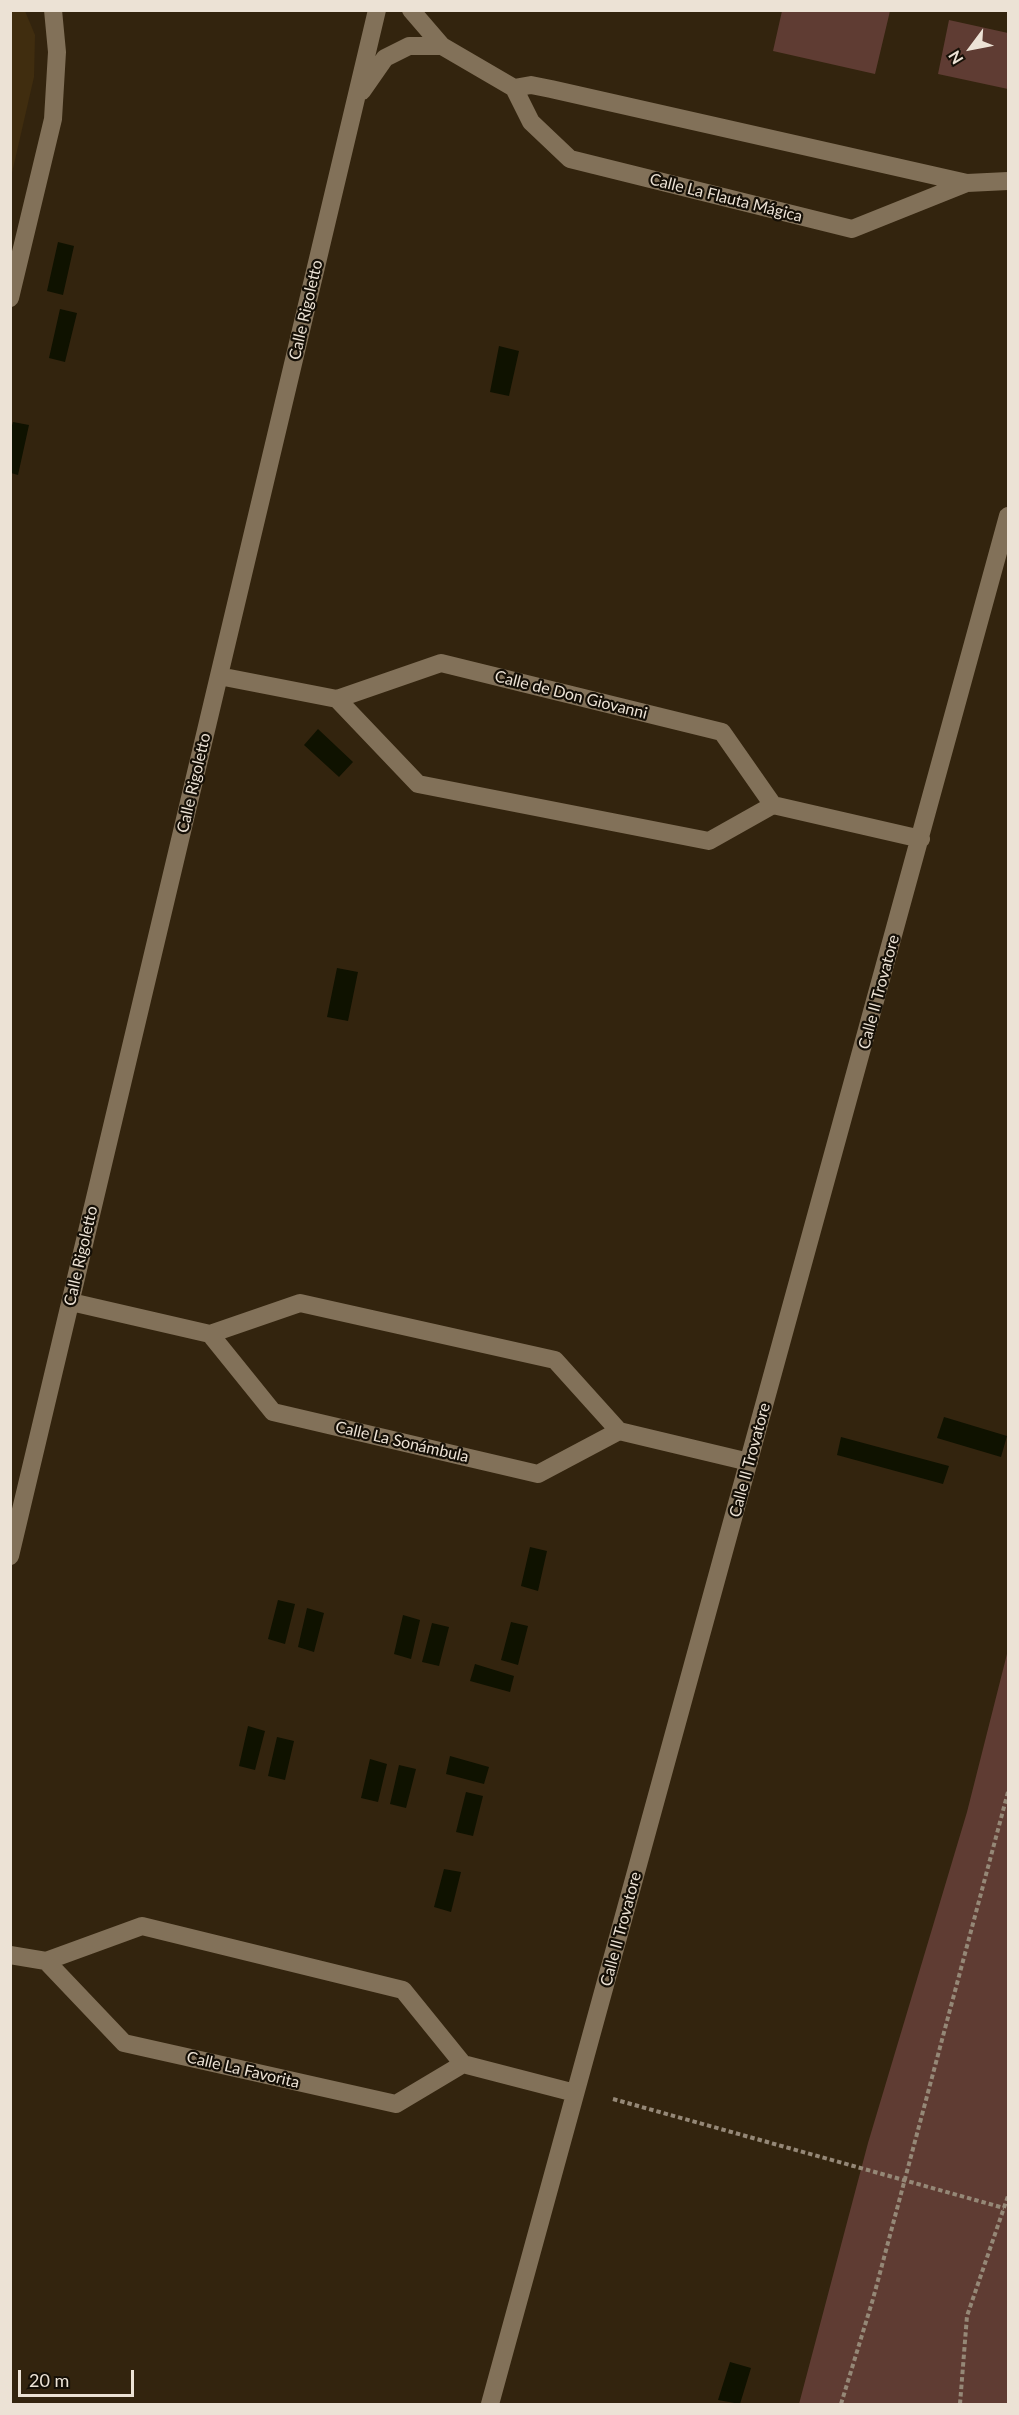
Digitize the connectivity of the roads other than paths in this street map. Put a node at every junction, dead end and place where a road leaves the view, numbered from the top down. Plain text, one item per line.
1 (53, 10) edge
2 (377, 10) edge
3 (411, 10) edge
4 (442, 46) junction
5 (514, 88) junction
6 (356, 99) junction
7 (1008, 181) edge
8 (967, 183) junction
9 (10, 298) edge
10 (1008, 516) edge
11 (219, 676) junction
12 (336, 699) junction
13 (773, 805) junction
14 (921, 839) junction
15 (71, 1302) junction
16 (210, 1334) junction
17 (619, 1431) junction
18 (749, 1462) junction
19 (10, 1556) edge
20 (10, 1955) edge
21 (46, 1961) junction
22 (464, 2064) junction
23 (575, 2093) junction
24 (490, 2404) edge

1 - 9 street
2 - 6 street, Calle Rigoletto
3 - 4 street
4 - 5 street
4 - 6 street
5 - 8 street
5 - 8 street, Calle La Flauta Mágica
6 - 11 street, Calle Rigoletto
7 - 8 street
10 - 14 street, Calle Il Trovatore
11 - 12 street
11 - 15 street, Calle Rigoletto
12 - 13 street
12 - 13 street, Calle de Don Giovanni
13 - 14 street
14 - 18 street, Calle Il Trovatore
15 - 16 street
15 - 19 street, Calle Rigoletto
16 - 17 street
16 - 17 street, Calle La Sonámbula
17 - 18 street
18 - 23 street, Calle Il Trovatore
20 - 21 street
21 - 22 street
21 - 22 street, Calle La Favorita
22 - 23 street
23 - 24 street, Calle Il Trovatore

